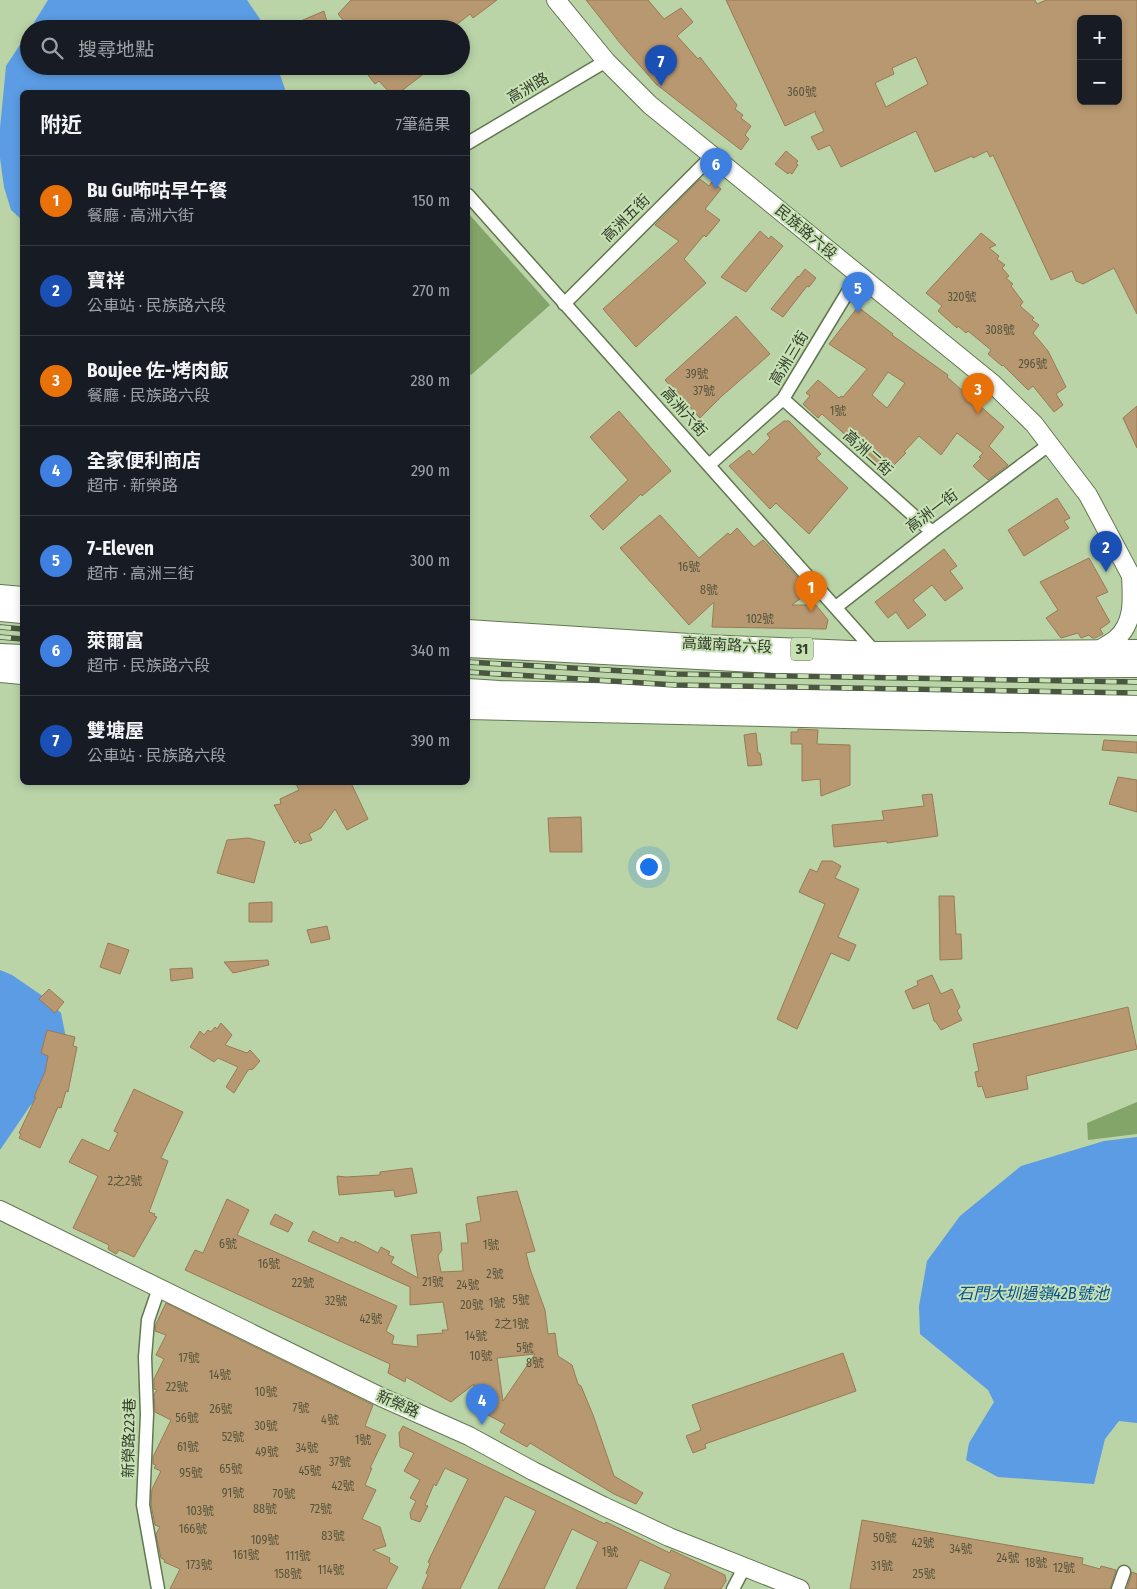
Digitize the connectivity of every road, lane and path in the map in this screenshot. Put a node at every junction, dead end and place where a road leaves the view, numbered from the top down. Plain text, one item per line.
1 (556, 0) edge
2 (606, 60) junction
3 (470, 142) edge
4 (712, 156) junction
5 (470, 198) edge
6 (858, 275) junction
7 (564, 304) junction
8 (783, 399) junction
9 (1050, 444) junction
10 (709, 465) junction
11 (932, 532) junction
12 (1134, 581) edge
13 (0, 595) edge
14 (20, 597) edge
15 (836, 607) junction
16 (0, 611) edge
17 (20, 613) edge
18 (470, 630) edge
19 (492, 632) junction
20 (470, 635) edge
21 (470, 647) edge
22 (1099, 650) junction
23 (1137, 650) edge
24 (876, 652) junction
25 (0, 654) edge
26 (20, 656) edge
27 (1137, 667) edge
28 (0, 672) edge
29 (20, 674) edge
30 (470, 689) edge
31 (499, 691) junction
32 (470, 698) edge
33 (1137, 706) edge
34 (470, 708) edge
35 (1137, 725) edge
36 (0, 1210) edge
37 (159, 1288) junction
38 (744, 1568) junction
39 (1124, 1572) dead end
40 (158, 1589) edge
41 (733, 1589) edge
42 (800, 1589) edge
43 (1118, 1589) edge

1 - 2 main road, 民族路六段
2 - 3 street, 高洲路
2 - 4 main road, 民族路六段
4 - 6 main road, 民族路六段
4 - 7 street, 高洲五街
5 - 7 street, 高洲六街
6 - 8 street, 高洲三街
6 - 9 main road, 民族路六段
7 - 10 street, 高洲六街
8 - 10 street, 高洲三街
8 - 11 street, 高洲二街
9 - 11 street, 高洲一街
9 - 12 main road, 民族路六段
10 - 15 street, 高洲六街
11 - 15 street, 高洲一街
12 - 22 main road
13 - 14 main road
15 - 24 street, 高洲六街
16 - 17 main road
18 - 19 main road, 高鐵南路六段 / 31
19 - 20 main road
19 - 24 main road, 高鐵南路六段 / 31
21 - 27 main road, 高鐵南路六段 / 31
22 - 23 main road, 高鐵南路六段 / 31
22 - 24 main road, 高鐵南路六段 / 31
25 - 26 main road
28 - 29 main road
30 - 31 main road
31 - 32 main road
31 - 33 main road
34 - 35 main road
36 - 37 main road, 新榮路
37 - 38 main road, 新榮路
37 - 40 street, 新榮路223巷
38 - 41 street
38 - 42 main road, 新榮路
39 - 43 street

